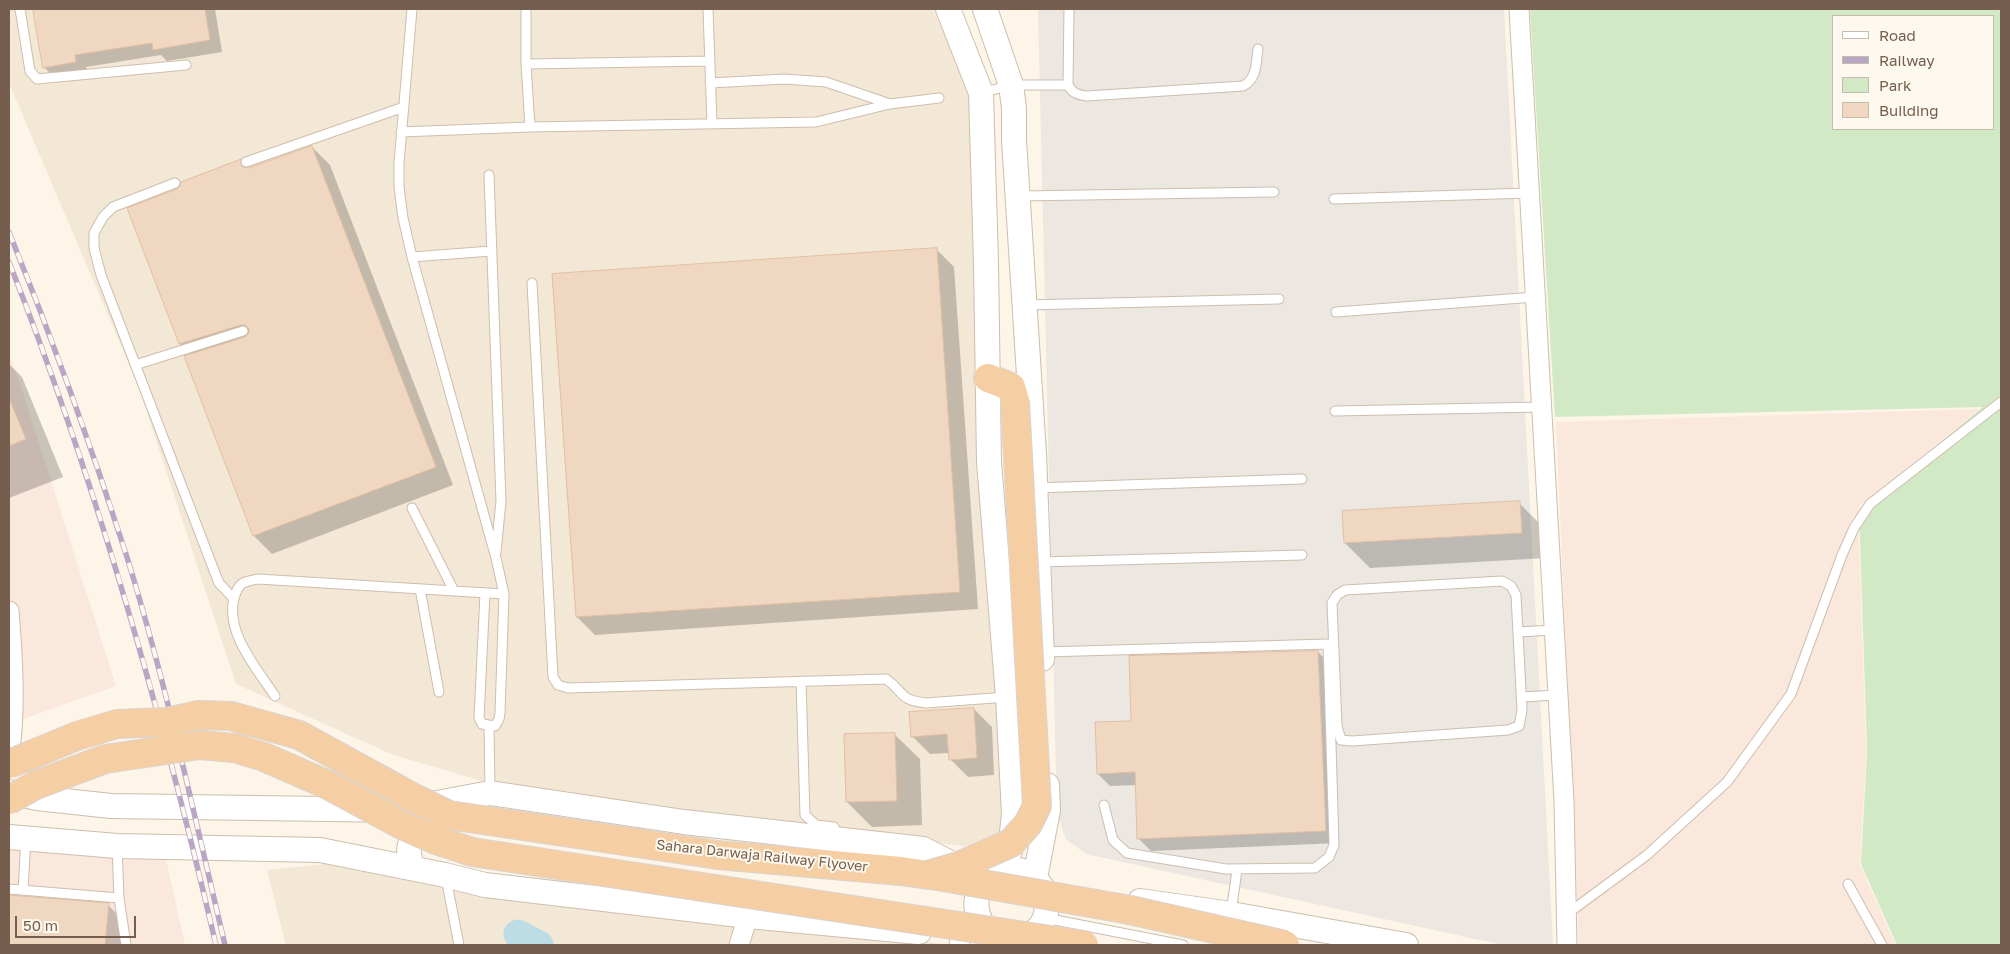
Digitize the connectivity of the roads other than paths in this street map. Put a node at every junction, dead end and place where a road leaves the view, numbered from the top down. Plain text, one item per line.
1 (20, 9) edge
2 (412, 9) edge
3 (526, 9) edge
4 (708, 9) edge
5 (948, 9) edge
6 (985, 9) edge
7 (1069, 9) edge
8 (1519, 9) edge
9 (1258, 49) dead end
10 (710, 61) junction
11 (526, 64) junction
12 (186, 65) dead end
13 (710, 83) junction
14 (1012, 85) junction
15 (1068, 85) junction
16 (981, 93) junction
17 (939, 98) dead end
18 (890, 104) junction
19 (404, 107) junction
20 (712, 124) junction
21 (530, 127) junction
22 (401, 132) junction
23 (246, 162) dead end
24 (489, 175) dead end
25 (176, 184) dead end
26 (1274, 192) dead end
27 (1530, 194) junction
28 (1018, 196) junction
29 (1334, 199) dead end
30 (491, 251) junction
31 (412, 256) junction
32 (532, 284) dead end
33 (1535, 298) junction
34 (1279, 299) dead end
35 (1025, 305) junction
36 (1336, 312) dead end
37 (243, 331) dead end
38 (136, 365) junction
39 (988, 378) junction
40 (2001, 402) edge
41 (1541, 407) junction
42 (1335, 411) dead end
43 (1302, 479) dead end
44 (1036, 488) junction
45 (412, 508) dead end
46 (1302, 556) dead end
47 (496, 558) junction
48 (1038, 562) junction
49 (420, 589) junction
50 (454, 591) junction
51 (485, 593) junction
52 (504, 594) junction
53 (234, 599) junction
54 (9, 611) edge
55 (1554, 630) junction
56 (1518, 632) junction
57 (1042, 652) junction
58 (801, 681) junction
59 (439, 692) dead end
60 (1558, 695) junction
61 (275, 696) dead end
62 (1008, 697) junction
63 (1521, 697) junction
64 (167, 722) junction
65 (489, 726) junction
66 (9, 758) edge
67 (9, 764) edge
68 (9, 776) edge
69 (9, 792) edge
70 (490, 794) junction
71 (9, 800) edge
72 (439, 803) junction
73 (1104, 805) dead end
74 (843, 829) dead end
75 (17, 837) edge
76 (1012, 843) junction
77 (117, 846) junction
78 (920, 854) junction
79 (412, 868) junction
80 (1007, 870) junction
81 (1237, 870) junction
82 (445, 875) junction
83 (986, 881) junction
84 (1038, 883) junction
85 (1848, 884) dead end
86 (9, 889) edge
87 (23, 890) junction
88 (119, 898) junction
89 (1231, 914) junction
90 (1567, 914) junction
91 (748, 916) junction
92 (1045, 918) junction
93 (922, 939) edge
94 (1007, 940) edge
95 (960, 941) edge
96 (126, 945) edge
97 (459, 945) edge
98 (739, 945) edge
99 (1084, 945) edge
100 (1184, 945) edge
101 (1285, 945) edge
102 (1406, 945) edge
103 (1567, 945) edge
104 (1882, 945) edge

1 - 12 lane
2 - 19 lane
3 - 11 lane
4 - 10 lane
5 - 16 street
6 - 14 street
7 - 15 lane
8 - 27 street
9 - 15 lane
10 - 11 lane
10 - 13 lane
11 - 21 lane
13 - 18 lane
13 - 20 lane
14 - 15 lane
14 - 16 lane
14 - 28 street
16 - 39 street
17 - 18 lane
18 - 20 lane
19 - 22 lane
19 - 23 lane
20 - 21 lane
21 - 22 lane
22 - 31 lane
24 - 30 lane
25 - 38 lane
26 - 28 lane
27 - 29 lane
27 - 33 street
28 - 35 street
30 - 31 lane
30 - 47 lane
31 - 47 lane
32 - 58 lane
33 - 36 lane
33 - 41 street
34 - 35 lane
35 - 44 street
37 - 38 lane
38 - 53 lane
39 - 62 street
39 - 76 highway, bridge
40 - 90 lane
41 - 42 lane
41 - 55 street
43 - 44 lane
44 - 48 street
45 - 50 lane
46 - 48 lane
47 - 52 lane
48 - 57 street
49 - 50 lane
49 - 53 lane
49 - 59 lane
50 - 51 lane
51 - 52 lane
51 - 65 lane
52 - 65 lane
53 - 61 lane
54 - 66 street
55 - 56 lane
55 - 60 street
56 - 63 lane
56 - 63 lane
57 - 81 lane
57 - 84 street
58 - 62 lane
58 - 74 lane
60 - 63 lane
60 - 90 street
62 - 76 street
64 - 67 highway, Sahara Darwaja Railway Flyover, bridge
64 - 68 highway, Sahara Darwaja Railway Flyover
64 - 78 highway, Sahara Darwaja Railway Flyover, bridge
65 - 70 lane
69 - 72 street
70 - 72 street
70 - 78 street
71 - 99 highway, bridge
72 - 79 street
73 - 81 lane
75 - 77 street
75 - 87 lane
76 - 78 highway, bridge
76 - 80 street
77 - 79 street
77 - 88 lane
78 - 83 street
78 - 101 highway, Sahara Darwaja Railway Flyover, bridge
79 - 82 street
80 - 83 street
80 - 84 street
81 - 89 lane
82 - 91 street
82 - 97 lane
83 - 94 street
84 - 89 street
84 - 92 street
85 - 104 lane
86 - 87 lane
87 - 88 lane
88 - 96 lane
89 - 102 street
90 - 103 street
91 - 93 street
91 - 98 street
92 - 94 street
92 - 100 lane
93 - 95 street
94 - 95 street

